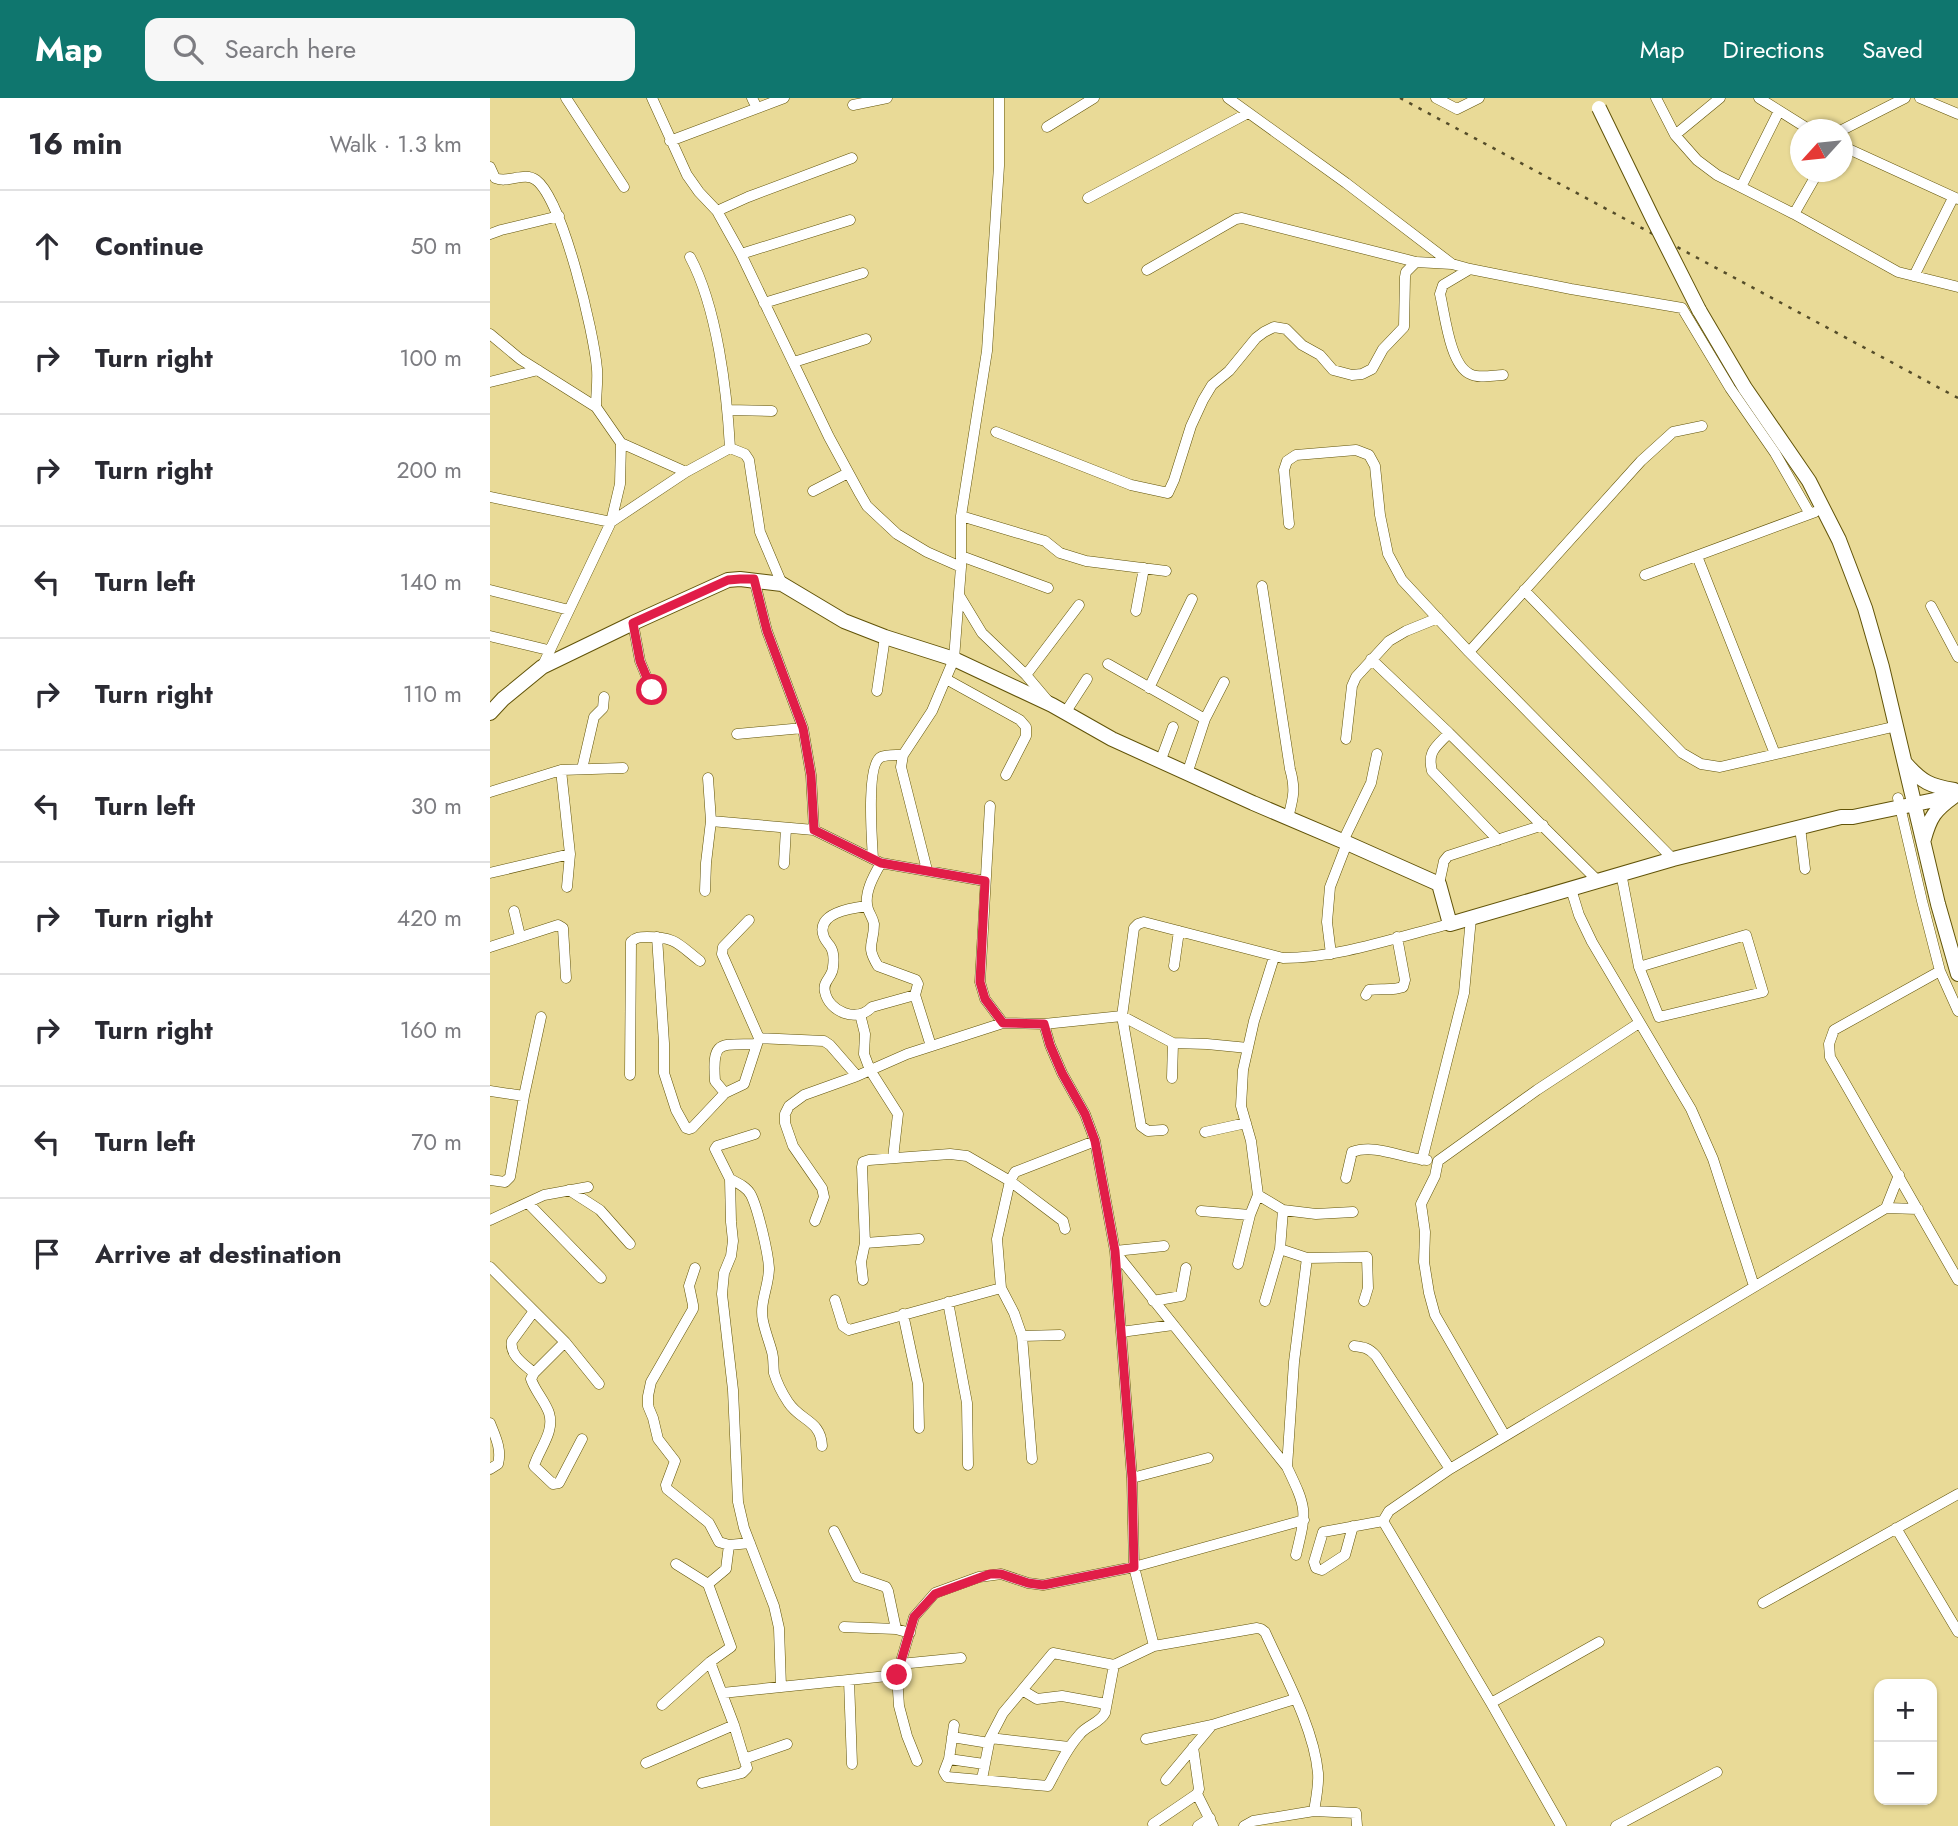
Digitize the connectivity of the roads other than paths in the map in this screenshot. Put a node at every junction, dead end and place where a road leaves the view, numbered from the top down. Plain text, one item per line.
1 (566, 98) edge
2 (652, 98) edge
3 (784, 98) edge
4 (887, 98) edge
5 (999, 98) edge
6 (1094, 98) edge
7 (1228, 98) edge
8 (1436, 98) edge
9 (1479, 98) edge
10 (1656, 98) edge
11 (1720, 98) edge
12 (1759, 98) edge
13 (1905, 98) edge
14 (1920, 98) edge
15 (754, 103) edge
16 (1597, 103) edge
17 (853, 105) dead end
18 (1779, 111) junction
19 (1248, 113) junction
20 (1958, 114) edge
21 (1792, 119) edge
22 (1853, 125) edge
23 (1047, 127) dead end
24 (1675, 135) junction
25 (670, 141) junction
26 (1853, 150) edge
27 (852, 158) dead end
28 (490, 167) edge
29 (1812, 182) edge
30 (624, 187) dead end
31 (1741, 187) junction
32 (1087, 198) dead end
33 (1955, 198) edge
34 (717, 211) junction
35 (1794, 214) junction
36 (559, 216) junction
37 (850, 220) dead end
38 (490, 234) edge
39 (741, 254) junction
40 (691, 257) dead end
41 (1416, 262) junction
42 (1452, 264) junction
43 (1470, 269) junction
44 (1147, 270) dead end
45 (863, 273) dead end
46 (1914, 276) junction
47 (1958, 287) edge
48 (764, 303) junction
49 (490, 334) edge
50 (866, 339) dead end
51 (794, 362) junction
52 (538, 370) junction
53 (1503, 375) dead end
54 (490, 382) edge
55 (596, 407) junction
56 (728, 410) junction
57 (772, 411) dead end
58 (1702, 426) dead end
59 (996, 432) dead end
60 (621, 443) junction
61 (730, 447) junction
62 (1781, 449) junction
63 (686, 472) junction
64 (848, 473) junction
65 (813, 491) dead end
66 (490, 497) edge
67 (1824, 509) junction
68 (1810, 514) junction
69 (961, 516) junction
70 (611, 522) junction
71 (1289, 524) dead end
72 (1697, 556) junction
73 (961, 561) junction
74 (1144, 568) junction
75 (1166, 571) dead end
76 (1645, 575) dead end
77 (754, 579) junction
78 (782, 584) junction
79 (1262, 586) dead end
80 (1048, 588) dead end
81 (490, 590) edge
82 (1524, 590) junction
83 (959, 595) junction
84 (1192, 598) dead end
85 (1079, 605) dead end
86 (1931, 606) dead end
87 (569, 610) junction
88 (1136, 611) dead end
89 (1438, 618) junction
90 (633, 623) junction
91 (490, 636) edge
92 (885, 637) junction
93 (548, 650) junction
94 (1469, 652) junction
95 (1958, 657) edge
96 (954, 659) junction
97 (1371, 659) junction
98 (1108, 664) dead end
99 (541, 667) junction
100 (1026, 675) junction
101 (946, 679) junction
102 (1087, 679) dead end
103 (1224, 682) dead end
104 (1149, 688) junction
105 (652, 690) dead end
106 (877, 691) dead end
107 (604, 697) dead end
108 (1052, 705) junction
109 (490, 713) edge
110 (1065, 713) junction
111 (1205, 719) junction
112 (1897, 726) junction
113 (1173, 727) dead end
114 (803, 728) junction
115 (1449, 733) junction
116 (737, 734) dead end
117 (1346, 739) dead end
118 (1377, 754) dead end
119 (1776, 754) junction
120 (903, 755) junction
121 (1160, 762) junction
122 (1905, 762) junction
123 (623, 768) dead end
124 (582, 769) junction
125 (561, 770) junction
126 (1187, 774) junction
127 (1006, 775) dead end
128 (708, 778) dead end
129 (490, 792) edge
130 (1957, 792) edge
131 (1906, 801) junction
132 (990, 806) dead end
133 (1288, 818) junction
134 (711, 821) junction
135 (1543, 825) junction
136 (1800, 827) junction
137 (786, 828) junction
138 (814, 830) junction
139 (1498, 840) junction
140 (1923, 840) junction
141 (1345, 842) junction
142 (570, 854) junction
143 (1673, 859) junction
144 (877, 861) junction
145 (784, 864) dead end
146 (1805, 869) dead end
147 (927, 870) junction
148 (490, 873) edge
149 (1621, 873) junction
150 (1597, 880) junction
151 (985, 881) junction
152 (1439, 884) junction
153 (568, 887) dead end
154 (1571, 889) junction
155 (705, 891) dead end
156 (867, 906) junction
157 (514, 911) dead end
158 (1471, 919) junction
159 (749, 920) dead end
160 (1451, 924) junction
161 (1179, 931) junction
162 (520, 936) junction
163 (657, 937) junction
164 (1397, 937) junction
165 (490, 947) edge
166 (1331, 954) junction
167 (1955, 956) edge
168 (1274, 957) junction
169 (700, 961) dead end
170 (1174, 966) dead end
171 (1639, 967) junction
172 (1940, 971) junction
173 (1958, 974) edge
174 (566, 978) dead end
175 (915, 995) junction
176 (1366, 995) dead end
177 (1958, 1011) edge
178 (860, 1014) junction
179 (1122, 1016) junction
180 (541, 1017) dead end
181 (1003, 1023) junction
182 (1639, 1023) junction
183 (1044, 1024) junction
184 (757, 1041) junction
185 (1174, 1043) junction
186 (931, 1046) junction
187 (1248, 1048) junction
188 (870, 1070) junction
189 (630, 1075) dead end
190 (857, 1076) junction
191 (1172, 1079) dead end
192 (490, 1091) edge
193 (725, 1093) junction
194 (524, 1096) junction
195 (1246, 1124) junction
196 (1163, 1130) dead end
197 (1205, 1132) dead end
198 (755, 1134) dead end
199 (1095, 1141) junction
200 (893, 1158) junction
201 (1422, 1160) junction
202 (1438, 1160) junction
203 (1899, 1175) junction
204 (1346, 1178) dead end
205 (490, 1180) edge
206 (730, 1180) junction
207 (1010, 1181) junction
208 (588, 1187) dead end
209 (569, 1191) junction
210 (1258, 1195) junction
211 (528, 1203) junction
212 (1886, 1209) junction
213 (1918, 1209) junction
214 (1283, 1210) junction
215 (1201, 1211) dead end
216 (1353, 1212) dead end
217 (1250, 1215) junction
218 (490, 1220) edge
219 (815, 1221) dead end
220 (1065, 1229) dead end
221 (919, 1239) dead end
222 (865, 1243) junction
223 (630, 1244) dead end
224 (1164, 1246) dead end
225 (1280, 1249) junction
226 (1115, 1251) junction
227 (1307, 1258) junction
228 (1238, 1264) dead end
229 (490, 1267) edge
230 (695, 1268) dead end
231 (1186, 1268) dead end
232 (601, 1278) dead end
233 (863, 1280) dead end
234 (1958, 1280) edge
235 (1754, 1286) junction
236 (1002, 1288) junction
237 (835, 1300) dead end
238 (1153, 1301) junction
239 (1265, 1301) dead end
240 (1364, 1301) dead end
241 (948, 1302) junction
242 (534, 1311) junction
243 (903, 1314) junction
244 (1173, 1325) junction
245 (1121, 1332) junction
246 (1060, 1335) dead end
247 (1022, 1336) junction
248 (565, 1342) junction
249 (1354, 1346) dead end
250 (534, 1373) junction
251 (599, 1384) dead end
252 (490, 1423) edge
253 (919, 1428) dead end
254 (1505, 1436) junction
255 (582, 1439) dead end
256 (822, 1446) dead end
257 (1208, 1458) dead end
258 (1032, 1459) dead end
259 (968, 1465) dead end
260 (1287, 1467) junction
261 (490, 1469) edge
262 (1450, 1469) junction
263 (1132, 1478) junction
264 (1958, 1494) edge
265 (1304, 1520) junction
266 (1383, 1521) junction
267 (1353, 1526) junction
268 (1896, 1528) junction
269 (834, 1531) dead end
270 (750, 1544) junction
271 (729, 1545) junction
272 (1296, 1555) dead end
273 (676, 1564) dead end
274 (1134, 1567) junction
275 (708, 1584) junction
276 (1763, 1603) dead end
277 (844, 1627) dead end
278 (896, 1629) junction
279 (1958, 1632) edge
280 (910, 1633) junction
281 (1599, 1642) dead end
282 (1154, 1646) junction
283 (961, 1658) dead end
284 (710, 1662) junction
285 (900, 1664) junction
286 (1114, 1665) junction
287 (897, 1675) junction
288 (849, 1680) junction
289 (780, 1687) junction
290 (1023, 1690) junction
291 (722, 1693) junction
292 (1295, 1699) junction
293 (1491, 1703) junction
294 (662, 1704) dead end
295 (1106, 1704) junction
296 (734, 1725) junction
297 (1212, 1725) junction
298 (954, 1726) dead end
299 (952, 1737) junction
300 (1146, 1739) dead end
301 (990, 1741) junction
302 (787, 1744) dead end
303 (1069, 1746) junction
304 (1194, 1747) junction
305 (744, 1759) junction
306 (949, 1759) junction
307 (917, 1761) dead end
308 (646, 1763) dead end
309 (852, 1764) dead end
310 (985, 1764) junction
311 (1717, 1772) dead end
312 (982, 1779) junction
313 (1166, 1780) dead end
314 (702, 1783) dead end
315 (1197, 1794) junction
316 (1314, 1811) junction
317 (1212, 1822) edge
318 (1153, 1824) edge
319 (1198, 1826) edge
320 (1244, 1826) edge
321 (1357, 1826) edge
322 (1561, 1826) edge
323 (1616, 1826) edge

1 - 30 street
2 - 25 street
3 - 15 street
4 - 17 street
5 - 69 street
6 - 23 street
7 - 19 street
8 - 9 street
10 - 24 street
11 - 24 street
12 - 18 street
13 - 22 street
14 - 20 street
15 - 25 street
16 - 62 main road, bridge
18 - 21 street
18 - 31 street
19 - 32 street
19 - 42 street
24 - 31 street
25 - 34 street
26 - 33 street
27 - 34 street
28 - 36 street
29 - 35 street
31 - 35 street
33 - 46 street
34 - 39 street
35 - 46 street
36 - 38 street
36 - 55 street
37 - 39 street
39 - 48 street
40 - 56 street
41 - 42 street
41 - 44 street
41 - 59 street
42 - 43 street
43 - 53 street
43 - 62 street
45 - 48 street
46 - 47 street
48 - 51 street
49 - 52 street
50 - 51 street
51 - 64 street
52 - 54 street
52 - 55 street
55 - 60 street
56 - 57 street
56 - 61 street
58 - 82 street
60 - 63 street
60 - 70 street
61 - 63 street
61 - 78 street
62 - 67 main road
62 - 68 street
63 - 70 street
64 - 65 street
64 - 73 street
66 - 70 street
67 - 68 street
67 - 112 main road
68 - 72 street
69 - 73 street
69 - 74 street
70 - 87 street
71 - 89 street
72 - 76 street
72 - 119 street
73 - 80 street
73 - 83 street
74 - 75 street
74 - 88 street
77 - 78 main road
77 - 90 main road
77 - 114 street
78 - 92 main road
79 - 133 street
81 - 87 street
82 - 94 street
82 - 119 street
83 - 96 street
83 - 100 street
84 - 104 street
85 - 100 street
86 - 95 street
87 - 93 street
89 - 94 street
89 - 97 street
90 - 99 main road
90 - 105 street
91 - 93 street
92 - 96 main road
92 - 106 street
93 - 99 street
94 - 143 street
96 - 101 street
96 - 108 main road
97 - 115 street
97 - 117 street
98 - 104 street
99 - 109 main road
100 - 108 street
101 - 120 street
101 - 127 street
102 - 110 street
103 - 111 street
104 - 111 street
107 - 124 street
108 - 110 main road
110 - 121 main road
111 - 126 street
112 - 119 street
112 - 122 main road
113 - 121 street
114 - 116 street
114 - 138 street
115 - 135 street
115 - 139 street
118 - 141 street
120 - 144 street
120 - 147 street
121 - 126 main road
122 - 130 main road
122 - 131 main road
123 - 124 street
124 - 125 street
125 - 129 street
125 - 142 street
126 - 133 main road
128 - 134 street
130 - 131 main road
130 - 140 main road
131 - 136 main road
131 - 140 main road
131 - 172 street
132 - 151 street
133 - 141 main road
134 - 137 street
134 - 155 street
135 - 139 street
135 - 150 street
136 - 143 main road
136 - 146 street
137 - 138 street
137 - 145 street
138 - 144 street
139 - 152 street
140 - 167 main road
141 - 152 main road
141 - 166 street
142 - 148 street
142 - 153 street
143 - 149 main road
144 - 147 street
144 - 156 street
147 - 151 street
149 - 150 main road
149 - 171 street
150 - 154 main road
151 - 181 street
152 - 160 main road
154 - 158 main road
154 - 182 street
156 - 175 street
156 - 178 street
157 - 162 street
158 - 160 main road
158 - 201 street
159 - 184 street
160 - 164 street
161 - 168 street
161 - 170 street
161 - 179 street
162 - 165 street
162 - 174 street
163 - 169 street
163 - 189 street
163 - 193 street
164 - 166 street
164 - 176 street
166 - 168 street
167 - 173 main road
168 - 187 street
171 - 171 street
172 - 177 street
172 - 203 street
175 - 178 street
175 - 186 street
178 - 188 street
179 - 183 street
179 - 185 street
179 - 196 street
180 - 194 street
181 - 183 street
181 - 186 street
182 - 202 street
182 - 235 street
183 - 199 street
184 - 190 street
184 - 193 street
184 - 193 street
185 - 187 street
185 - 191 street
186 - 188 street
187 - 195 street
188 - 190 street
188 - 200 street
190 - 219 street
192 - 194 street
194 - 205 street
195 - 197 street
195 - 210 street
198 - 206 street
199 - 207 street
199 - 226 street
200 - 207 street
200 - 222 street
201 - 202 street
201 - 204 street
202 - 254 street
203 - 212 street
203 - 213 street
206 - 256 street
206 - 270 street
207 - 220 street
207 - 236 street
208 - 209 street
209 - 211 street
209 - 223 street
210 - 214 street
210 - 217 street
211 - 218 street
211 - 232 street
212 - 213 street
212 - 235 street
213 - 234 street
214 - 216 street
214 - 225 street
215 - 217 street
217 - 228 street
221 - 222 street
222 - 233 street
224 - 226 street
225 - 227 street
225 - 239 street
226 - 238 street
226 - 245 street
227 - 240 street
227 - 260 street
229 - 242 street
230 - 271 street
231 - 238 street
235 - 254 street
236 - 241 street
236 - 247 street
237 - 243 street
238 - 244 street
241 - 243 street
241 - 259 street
242 - 248 street
242 - 250 street
243 - 253 street
244 - 245 street
244 - 260 street
245 - 263 street
246 - 247 street
247 - 258 street
248 - 250 street
248 - 251 street
249 - 262 street
250 - 255 street
252 - 261 street
254 - 262 street
257 - 263 street
260 - 265 street
262 - 266 street
263 - 274 street
264 - 268 street
265 - 272 street
265 - 274 street
266 - 267 street
266 - 293 street
267 - 267 street
268 - 276 street
268 - 279 street
269 - 278 street
270 - 271 street
270 - 289 street
271 - 275 street
273 - 275 street
274 - 280 street
274 - 282 street
275 - 284 street
277 - 278 street
278 - 280 street
280 - 285 street
281 - 293 street
282 - 286 street
282 - 292 street
283 - 285 street
284 - 291 street
284 - 294 street
285 - 287 street
286 - 290 street
286 - 295 street
287 - 288 street
287 - 307 street
288 - 289 street
288 - 309 street
289 - 291 street
290 - 295 street
290 - 301 street
291 - 296 street
292 - 297 street
292 - 316 street
293 - 322 street
295 - 303 street
296 - 305 street
296 - 308 street
297 - 300 street
297 - 304 street
298 - 299 street
299 - 301 street
299 - 306 street
301 - 303 street
301 - 310 street
302 - 305 street
303 - 312 street
304 - 313 street
304 - 315 street
305 - 314 street
306 - 310 street
306 - 312 street
310 - 312 street
311 - 323 street
315 - 317 street
315 - 318 street
316 - 320 street
316 - 321 street
317 - 319 street

